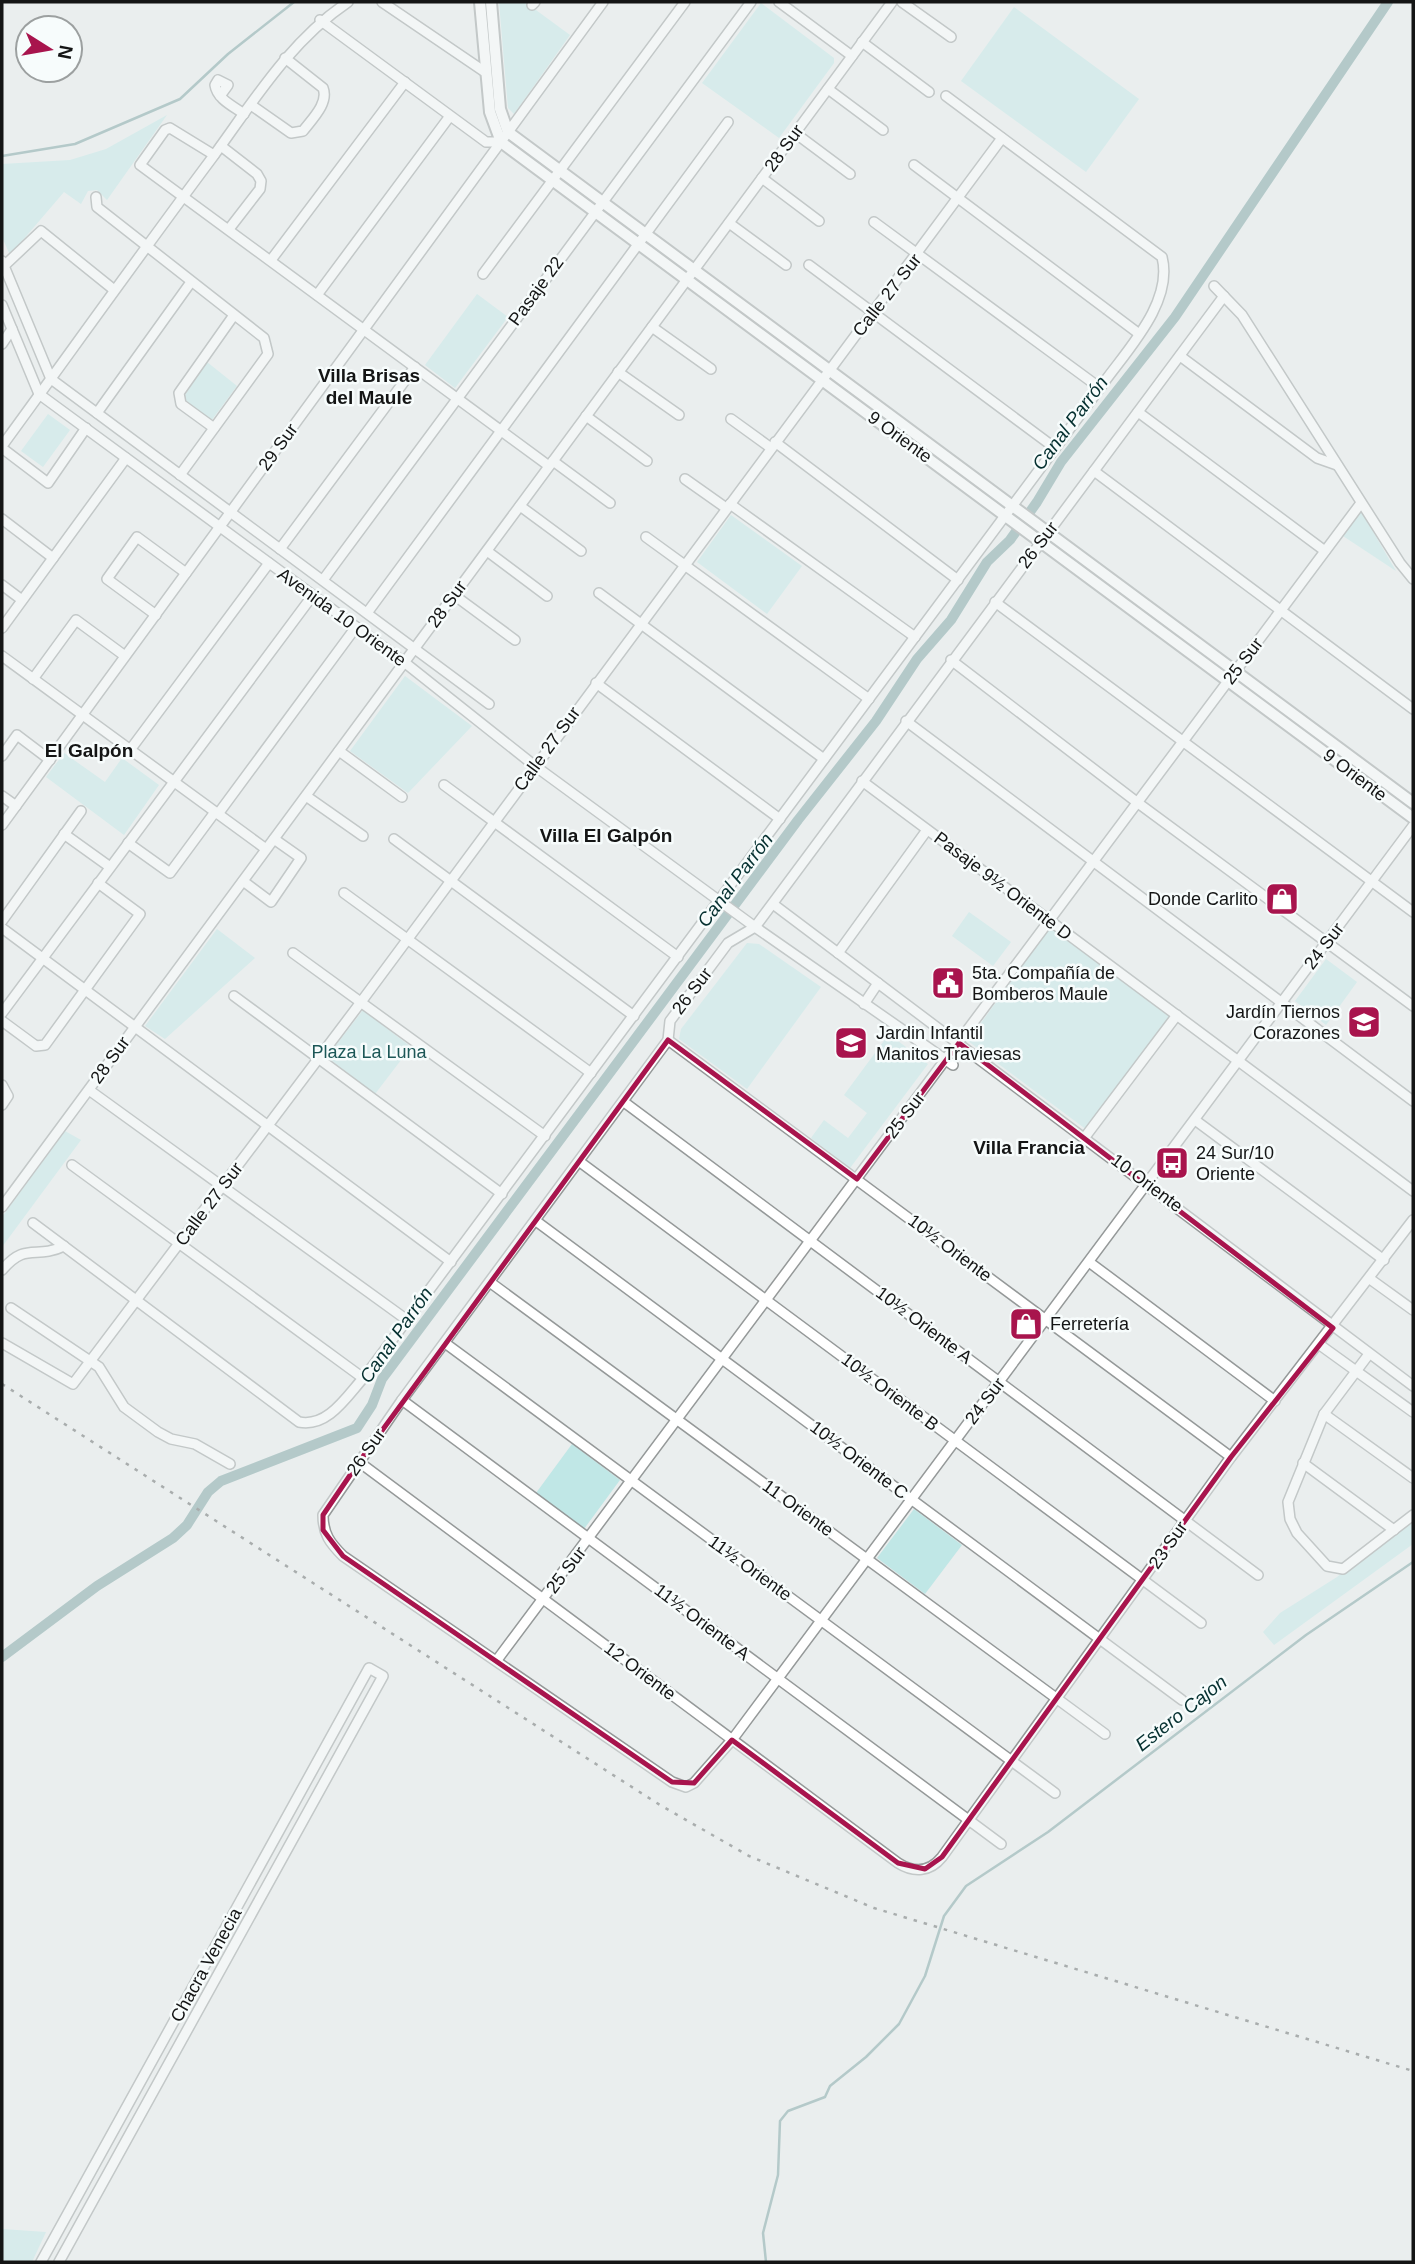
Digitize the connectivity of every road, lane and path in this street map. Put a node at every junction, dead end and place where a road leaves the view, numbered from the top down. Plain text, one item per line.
1 (348, 2) edge
2 (382, 2) edge
3 (480, 2) edge
4 (491, 2) edge
5 (603, 2) edge
6 (685, 2) edge
7 (751, 2) edge
8 (779, 2) edge
9 (876, 2) edge
10 (902, 2) edge
11 (889, 6) edge
12 (320, 20) junction
13 (951, 37) dead end
14 (862, 42) junction
15 (852, 56) junction
16 (285, 58) junction
17 (485, 72) junction
18 (405, 82) junction
19 (828, 89) junction
20 (929, 92) dead end
21 (220, 96) dead end
22 (946, 96) dead end
23 (251, 105) junction
24 (244, 114) junction
25 (450, 116) junction
26 (728, 122) dead end
27 (883, 130) dead end
28 (508, 132) junction
29 (795, 134) junction
30 (1002, 138) junction
31 (501, 142) junction
32 (221, 146) junction
33 (214, 155) junction
34 (914, 165) dead end
35 (560, 170) junction
36 (850, 174) dead end
37 (762, 178) junction
38 (552, 180) junction
39 (184, 196) junction
40 (96, 197) dead end
41 (959, 199) junction
42 (601, 201) junction
43 (594, 211) junction
44 (819, 221) dead end
45 (874, 222) dead end
46 (729, 223) junction
47 (229, 229) junction
48 (646, 234) junction
49 (638, 244) junction
50 (145, 247) junction
51 (919, 254) junction
52 (271, 260) junction
53 (3, 263) edge
54 (786, 265) dead end
55 (809, 265) dead end
56 (483, 274) dead end
57 (690, 275) junction
58 (191, 282) junction
59 (1214, 286) dead end
60 (113, 289) junction
61 (317, 295) junction
62 (1224, 296) junction
63 (2, 304) edge
64 (873, 312) junction
65 (234, 315) junction
66 (652, 327) junction
67 (12, 329) junction
68 (364, 329) junction
69 (1138, 333) junction
70 (2, 344) edge
71 (1180, 356) junction
72 (415, 367) junction
73 (710, 369) dead end
74 (618, 372) junction
75 (826, 375) junction
76 (51, 379) junction
77 (1100, 388) junction
78 (39, 394) junction
79 (457, 398) junction
80 (1138, 412) junction
81 (97, 413) junction
82 (679, 415) dead end
83 (586, 416) junction
84 (731, 419) dead end
85 (86, 428) junction
86 (214, 428) junction
87 (501, 431) junction
88 (773, 445) junction
89 (2, 447) edge
90 (1055, 448) junction
91 (126, 458) junction
92 (647, 461) dead end
93 (551, 464) junction
94 (1337, 465) junction
95 (1094, 471) junction
96 (180, 474) junction
97 (685, 479) dead end
98 (610, 503) dead end
99 (1361, 503) junction
100 (520, 506) junction
101 (728, 506) junction
102 (230, 512) junction
103 (1011, 512) junction
104 (2, 519) edge
105 (220, 527) junction
106 (1044, 536) junction
107 (646, 537) dead end
108 (279, 548) junction
109 (487, 551) junction
110 (581, 551) dead end
111 (1325, 551) junction
112 (53, 558) junction
113 (269, 563) junction
114 (685, 564) junction
115 (186, 573) junction
116 (1413, 579) edge
117 (323, 580) junction
118 (958, 580) junction
119 (2, 585) edge
120 (599, 593) dead end
121 (313, 595) junction
122 (454, 595) junction
123 (547, 596) dead end
124 (22, 600) junction
125 (995, 602) junction
126 (1281, 611) junction
127 (367, 613) junction
128 (156, 615) junction
129 (640, 624) junction
130 (356, 627) junction
131 (2, 628) edge
132 (915, 637) junction
133 (515, 640) dead end
134 (414, 649) junction
135 (125, 656) junction
136 (2, 657) edge
137 (951, 660) junction
138 (404, 662) junction
139 (1236, 671) junction
140 (33, 679) junction
141 (1228, 681) junction
142 (596, 683) junction
143 (869, 699) junction
144 (489, 704) dead end
145 (1413, 709) edge
146 (82, 715) junction
147 (906, 721) junction
148 (1184, 741) junction
149 (130, 750) junction
150 (339, 751) junction
151 (2, 756) edge
152 (824, 759) junction
153 (50, 760) junction
154 (535, 766) junction
155 (862, 781) junction
156 (174, 782) junction
157 (444, 785) dead end
158 (2, 796) edge
159 (306, 796) junction
160 (402, 797) dead end
161 (1138, 803) junction
162 (1413, 803) edge
163 (16, 806) junction
164 (81, 811) dead end
165 (216, 813) junction
166 (1413, 818) edge
167 (780, 819) junction
168 (495, 822) junction
169 (2, 825) edge
170 (1413, 826) edge
171 (927, 830) junction
172 (64, 834) junction
173 (363, 836) dead end
174 (274, 839) junction
175 (394, 839) dead end
176 (128, 843) junction
177 (266, 849) junction
178 (1093, 863) junction
179 (110, 867) junction
180 (243, 881) junction
181 (451, 881) junction
182 (1372, 881) junction
183 (98, 883) junction
184 (344, 893) dead end
185 (724, 902) junction
186 (773, 904) junction
187 (1413, 912) edge
188 (2, 920) edge
189 (1050, 921) junction
190 (755, 927) junction
191 (2, 928) edge
192 (408, 939) junction
193 (1327, 942) junction
194 (293, 953) dead end
195 (838, 953) junction
196 (678, 957) junction
197 (42, 958) junction
198 (878, 983) junction
199 (86, 990) junction
200 (234, 996) dead end
201 (361, 1002) junction
202 (1282, 1003) junction
203 (864, 1004) junction
204 (1413, 1006) edge
205 (2, 1013) edge
206 (1177, 1015) junction
207 (634, 1016) junction
208 (2, 1021) edge
209 (135, 1026) junction
210 (668, 1040) junction
211 (959, 1043) junction
212 (318, 1058) junction
213 (1238, 1061) junction
214 (950, 1063) junction
215 (591, 1073) junction
216 (2, 1085) edge
217 (89, 1090) junction
218 (1413, 1101) edge
219 (624, 1102) junction
220 (2, 1105) edge
221 (1195, 1119) junction
222 (267, 1126) junction
223 (545, 1136) junction
224 (1085, 1137) junction
225 (580, 1162) junction
226 (72, 1165) dead end
227 (857, 1180) junction
228 (1148, 1183) junction
229 (222, 1186) junction
230 (1413, 1191) edge
231 (502, 1194) junction
232 (2, 1207) edge
233 (1413, 1220) edge
234 (536, 1221) junction
235 (33, 1223) dead end
236 (1409, 1233) edge
237 (811, 1241) junction
238 (178, 1245) junction
239 (64, 1246) junction
240 (1384, 1260) junction
241 (451, 1262) junction
242 (1089, 1262) junction
243 (2, 1270) edge
244 (1370, 1279) junction
245 (491, 1283) junction
246 (137, 1301) junction
247 (767, 1301) junction
248 (11, 1308) dead end
249 (1413, 1310) edge
250 (407, 1320) junction
251 (1046, 1320) junction
252 (1333, 1328) junction
253 (2, 1343) edge
254 (445, 1343) junction
255 (1320, 1345) junction
256 (1369, 1354) junction
257 (91, 1359) junction
258 (723, 1359) junction
259 (1356, 1371) junction
260 (363, 1377) junction
261 (1000, 1381) junction
262 (1413, 1386) edge
263 (402, 1400) junction
264 (1275, 1401) junction
265 (1413, 1412) edge
266 (1324, 1414) junction
267 (678, 1420) junction
268 (955, 1441) junction
269 (1231, 1457) junction
270 (359, 1462) junction
271 (1303, 1463) junction
272 (230, 1464) dead end
273 (1413, 1478) edge
274 (632, 1481) junction
275 (912, 1499) junction
276 (1413, 1515) edge
277 (1185, 1520) junction
278 (1394, 1530) junction
279 (589, 1539) junction
280 (867, 1559) junction
281 (1258, 1575) dead end
282 (1143, 1580) junction
283 (544, 1600) junction
284 (821, 1620) junction
285 (1200, 1623) dead end
286 (1100, 1639) junction
287 (498, 1660) junction
288 (778, 1679) junction
289 (1058, 1699) junction
290 (1182, 1700) dead end
291 (1105, 1734) dead end
292 (732, 1740) junction
293 (1012, 1761) junction
294 (1055, 1793) dead end
295 (298, 1799) junction
296 (311, 1808) junction
297 (969, 1821) junction
298 (1001, 1844) dead end
299 (925, 1870) joint
300 (182, 2008) junction
301 (195, 2017) junction
302 (131, 2100) junction
303 (145, 2107) junction
304 (66, 2219) junction
305 (82, 2220) junction
306 (41, 2262) edge
307 (59, 2262) edge

1 - 12 street
2 - 17 street
3 - 17 street
4 - 28 street
5 - 28 street, 29 Sur
6 - 35 street
7 - 42 street, Pasaje 22
8 - 15 street
9 - 11 street
10 - 13 street
11 - 14 street, 28 Sur
12 - 16 street
12 - 18 street
14 - 15 street, 28 Sur
14 - 20 street
15 - 19 street, 28 Sur
16 - 23 street
16 - 23 street
17 - 31 street
18 - 25 street
18 - 52 street
19 - 27 street
19 - 29 street, 28 Sur
21 - 24 street
22 - 30 street
23 - 24 street
24 - 32 street
25 - 31 street
25 - 61 street
26 - 48 street
28 - 31 street, 29 Sur
28 - 35 street, 9 Oriente
29 - 36 street
29 - 37 street, 28 Sur
30 - 41 street, Calle 27 Sur
30 - 69 street, 26 Sur
31 - 38 street, 9 Oriente
31 - 68 street, 29 Sur
32 - 33 street
32 - 47 street
33 - 39 street
33 - 39 street
34 - 41 street
35 - 38 street
35 - 42 street, 9 Oriente
37 - 44 street
37 - 46 street, 28 Sur
38 - 43 street, 9 Oriente
38 - 56 street
39 - 47 street
39 - 50 street
40 - 50 street
41 - 51 street, Calle 27 Sur
41 - 69 street
42 - 43 street, Pasaje 22
42 - 48 street, 9 Oriente
43 - 49 street, 9 Oriente
43 - 79 street, Pasaje 22
45 - 51 street
46 - 54 street
46 - 57 street, 28 Sur
47 - 52 street
48 - 49 street
48 - 57 street, 9 Oriente
49 - 57 street, 9 Oriente
49 - 87 street
50 - 58 street
50 - 60 street
51 - 64 street, Calle 27 Sur
51 - 77 street
52 - 61 street
53 - 60 street
53 - 76 street
55 - 64 street
57 - 66 street, 28 Sur
57 - 75 street, 9 Oriente
58 - 65 street
58 - 81 street
59 - 62 street
60 - 76 street
61 - 68 street
62 - 71 street, 26 Sur
62 - 94 street
63 - 67 street
64 - 75 street, Calle 27 Sur
64 - 90 street
65 - 86 street
65 - 86 street
66 - 73 street
66 - 74 street, 28 Sur
67 - 70 street
67 - 78 street
68 - 72 street
68 - 102 street, 29 Sur
69 - 77 street, 26 Sur
71 - 80 street, 26 Sur
71 - 94 street
72 - 79 street
72 - 108 street
74 - 82 street
74 - 83 street, 28 Sur
75 - 88 street, Calle 27 Sur
75 - 103 street, 9 Oriente
76 - 78 street
76 - 81 street, Avenida 10 Oriente
77 - 90 street, 26 Sur
78 - 85 street, Avenida 10 Oriente
78 - 89 street
79 - 87 street
79 - 117 street, Pasaje 22
80 - 95 street, 26 Sur
80 - 111 street
81 - 96 street, Avenida 10 Oriente
83 - 92 street
83 - 93 street, 28 Sur
84 - 88 street
85 - 89 street
85 - 91 street, Avenida 10 Oriente
86 - 96 street
87 - 93 street
87 - 127 street
88 - 101 street, Calle 27 Sur
88 - 118 street
90 - 103 street, 26 Sur
91 - 105 street, Avenida 10 Oriente
91 - 112 street
93 - 98 street
93 - 100 street, 28 Sur
94 - 99 street
95 - 106 street, 26 Sur
95 - 126 street
96 - 102 street, Avenida 10 Oriente
97 - 101 street
99 - 111 street, 25 Sur
99 - 116 street
100 - 109 street, 28 Sur
100 - 110 street
101 - 114 street, Calle 27 Sur
101 - 132 street
102 - 105 street, 29 Sur
102 - 108 street, Avenida 10 Oriente
103 - 106 street, 9 Oriente
103 - 118 street, 26 Sur
104 - 112 street
105 - 113 street, Avenida 10 Oriente
105 - 115 street, 29 Sur
106 - 125 street, 26 Sur
106 - 139 street, 9 Oriente
106 - 141 street, 9 Oriente
107 - 114 street
108 - 117 street, Avenida 10 Oriente
109 - 122 street, 28 Sur
109 - 123 street
111 - 126 street, 25 Sur
112 - 124 street
113 - 121 street, Avenida 10 Oriente
113 - 149 street
114 - 129 street, Calle 27 Sur
114 - 143 street
115 - 128 street, 29 Sur
115 - 128 street
117 - 127 street, Avenida 10 Oriente
118 - 132 street, 26 Sur
119 - 124 street
120 - 129 street
121 - 130 street, Avenida 10 Oriente
121 - 156 street
122 - 133 street
122 - 134 street, 28 Sur
124 - 131 street
125 - 137 street, 26 Sur
125 - 148 street
126 - 139 street, 25 Sur
126 - 145 street
127 - 134 street, Avenida 10 Oriente
128 - 135 street, 29 Sur
129 - 142 street, Calle 27 Sur
129 - 152 street
130 - 138 street, Avenida 10 Oriente
130 - 165 street
132 - 143 street, 26 Sur
134 - 138 street, 28 Sur
134 - 144 street, Avenida 10 Oriente
135 - 140 street
135 - 146 street, 29 Sur
136 - 140 street
137 - 147 street, 26 Sur
137 - 161 street
138 - 150 street, 28 Sur
138 - 154 street, Avenida 10 Oriente
139 - 141 street, 25 Sur
139 - 162 street, 9 Oriente
140 - 146 street
141 - 148 street, 25 Sur
141 - 166 street, 9 Oriente
142 - 154 street, Calle 27 Sur
142 - 167 street
143 - 152 street, 26 Sur
146 - 149 street
146 - 153 street, 29 Sur
147 - 155 street, 26 Sur
147 - 178 street
148 - 161 street, 25 Sur
148 - 182 street
149 - 156 street
150 - 159 street, 28 Sur
150 - 160 street
151 - 153 street
152 - 167 street, 26 Sur
153 - 163 street, 29 Sur
154 - 168 street, Calle 27 Sur
154 - 185 street, Avenida 10 Oriente
155 - 171 street, Pasaje 9½ Oriente D
155 - 186 street, 26 Sur
156 - 165 street
156 - 176 street
157 - 168 street
158 - 163 street
159 - 173 street
159 - 174 street, 28 Sur
161 - 178 street, 25 Sur
161 - 193 street
163 - 169 street, 29 Sur
164 - 172 street
165 - 176 street
165 - 177 street
167 - 185 street, 26 Sur
168 - 181 street, Calle 27 Sur
168 - 196 street
170 - 182 street, 24 Sur
171 - 189 street, Pasaje 9½ Oriente D
171 - 195 street
172 - 179 street
172 - 188 street
174 - 177 street, 28 Sur
174 - 180 street
175 - 181 street
176 - 179 street
177 - 180 street, 28 Sur
178 - 189 street, 25 Sur
178 - 202 street
179 - 183 street
180 - 209 street, 28 Sur
181 - 192 street, Calle 27 Sur
181 - 207 street
182 - 187 street
182 - 193 street, 24 Sur
183 - 197 street
183 - 199 street
184 - 192 street
185 - 190 street
185 - 196 street, 26 Sur
186 - 190 street, 26 Sur
186 - 195 street, 10 Oriente
189 - 206 street, Pasaje 9½ Oriente D
189 - 211 street, 25 Sur
190 - 203 street
190 - 210 street, 26 Sur
191 - 197 street
192 - 201 street, Calle 27 Sur
192 - 215 street
193 - 202 street, 24 Sur
193 - 204 street
194 - 201 street
195 - 198 street, 10 Oriente
196 - 207 street, 26 Sur
197 - 199 street
197 - 205 street
198 - 203 street
198 - 211 street, 10 Oriente
199 - 208 street
199 - 209 street
200 - 212 street
201 - 212 street, Calle 27 Sur
201 - 223 street
202 - 213 street, 24 Sur
202 - 218 street
203 - 214 street
206 - 213 street, Pasaje 9½ Oriente D
206 - 224 street
207 - 215 street, 26 Sur
209 - 217 street, 28 Sur
209 - 222 street
210 - 219 street, 26 Sur
210 - 227 street, 10½ Oriente
211 - 214 street, 25 Sur
211 - 224 street, 10 Oriente
212 - 222 street, Calle 27 Sur
212 - 231 street
213 - 221 street, 24 Sur
213 - 230 street, Pasaje 9½ Oriente D
214 - 227 street, 25 Sur
215 - 223 street, 26 Sur
216 - 220 street
217 - 229 street
217 - 232 street, 28 Sur
219 - 225 street, 26 Sur
219 - 237 street, 10½ Oriente A
221 - 228 street, 24 Sur
221 - 240 street
222 - 229 street, Calle 27 Sur
222 - 241 street
223 - 231 street, 26 Sur
224 - 228 street, 10 Oriente
225 - 234 street, 26 Sur
225 - 247 street, 10½ Oriente B
226 - 238 street
227 - 237 street, 25 Sur
227 - 251 street, 10½ Oriente
228 - 242 street, 24 Sur
228 - 252 street, 10 Oriente
229 - 238 street, Calle 27 Sur
229 - 250 street
231 - 241 street, 26 Sur
233 - 236 street, 23 Sur
234 - 245 street, 26 Sur
234 - 258 street, 10½ Oriente C
235 - 239 street
236 - 240 street, 23 Sur
237 - 247 street, 25 Sur
237 - 261 street, 10½ Oriente A
238 - 246 street, Calle 27 Sur
238 - 260 street
239 - 243 street
239 - 246 street
240 - 244 street, 23 Sur
241 - 250 street, 26 Sur
242 - 251 street, 24 Sur
242 - 264 street
244 - 249 street
244 - 252 street, 23 Sur
245 - 254 street, 26 Sur
245 - 267 street, 11 Oriente
246 - 257 street, Calle 27 Sur
246 - 260 street, 26 Sur
247 - 258 street, 25 Sur
247 - 268 street, 10½ Oriente B
248 - 257 street
250 - 260 street, 26 Sur
251 - 261 street, 24 Sur
251 - 269 street, 10½ Oriente
252 - 255 street, 23 Sur
252 - 256 street, 10 Oriente
253 - 257 street, Calle 27 Sur
254 - 263 street, 26 Sur
254 - 274 street, 11½ Oriente
255 - 259 street
255 - 264 street, 23 Sur
256 - 259 street
256 - 262 street, 10 Oriente
257 - 272 street
258 - 267 street, 25 Sur
258 - 275 street, 10½ Oriente C
259 - 265 street
259 - 266 street
261 - 268 street, 24 Sur
261 - 277 street, 10½ Oriente A
263 - 270 street, 26 Sur
263 - 279 street, 11½ Oriente A
264 - 269 street, 23 Sur
266 - 271 street
266 - 273 street
267 - 274 street, 25 Sur
267 - 280 street, 11 Oriente
268 - 275 street, 24 Sur
268 - 282 street, 10½ Oriente B
269 - 277 street, 23 Sur
270 - 283 street, 12 Oriente
270 - 287 street, 26 Sur
271 - 278 street
271 - 278 street
274 - 279 street, 25 Sur
274 - 284 street, 11½ Oriente
275 - 280 street, 24 Sur
275 - 286 street, 10½ Oriente C
276 - 278 street
277 - 281 street, 10½ Oriente A
277 - 282 street, 23 Sur
279 - 283 street, 25 Sur
279 - 288 street, 11½ Oriente A
280 - 284 street, 24 Sur
280 - 289 street, 11 Oriente
282 - 285 street, 10½ Oriente B
282 - 286 street, 23 Sur
283 - 287 street, 25 Sur
283 - 292 street, 12 Oriente
284 - 288 street, 24 Sur
284 - 293 street, 11½ Oriente
286 - 289 street, 23 Sur
286 - 290 street, 10½ Oriente C
287 - 292 street, 24 Sur
288 - 292 street, 24 Sur
288 - 297 street, 11½ Oriente A
289 - 291 street, 11 Oriente
289 - 293 street, 23 Sur
292 - 299 street, 12 Oriente
293 - 294 street, 11½ Oriente
293 - 297 street, 23 Sur
295 - 296 street
295 - 296 street, Chacra Venecia
295 - 300 street, Chacra Venecia
296 - 301 street, Chacra Venecia
297 - 298 street, 11½ Oriente A
297 - 299 street, 23 Sur
300 - 301 street
300 - 302 street, Chacra Venecia
301 - 303 street, Chacra Venecia
302 - 303 street
302 - 304 street, Chacra Venecia
303 - 305 street, Chacra Venecia
304 - 305 street
304 - 306 street, Chacra Venecia
305 - 307 street, Chacra Venecia

